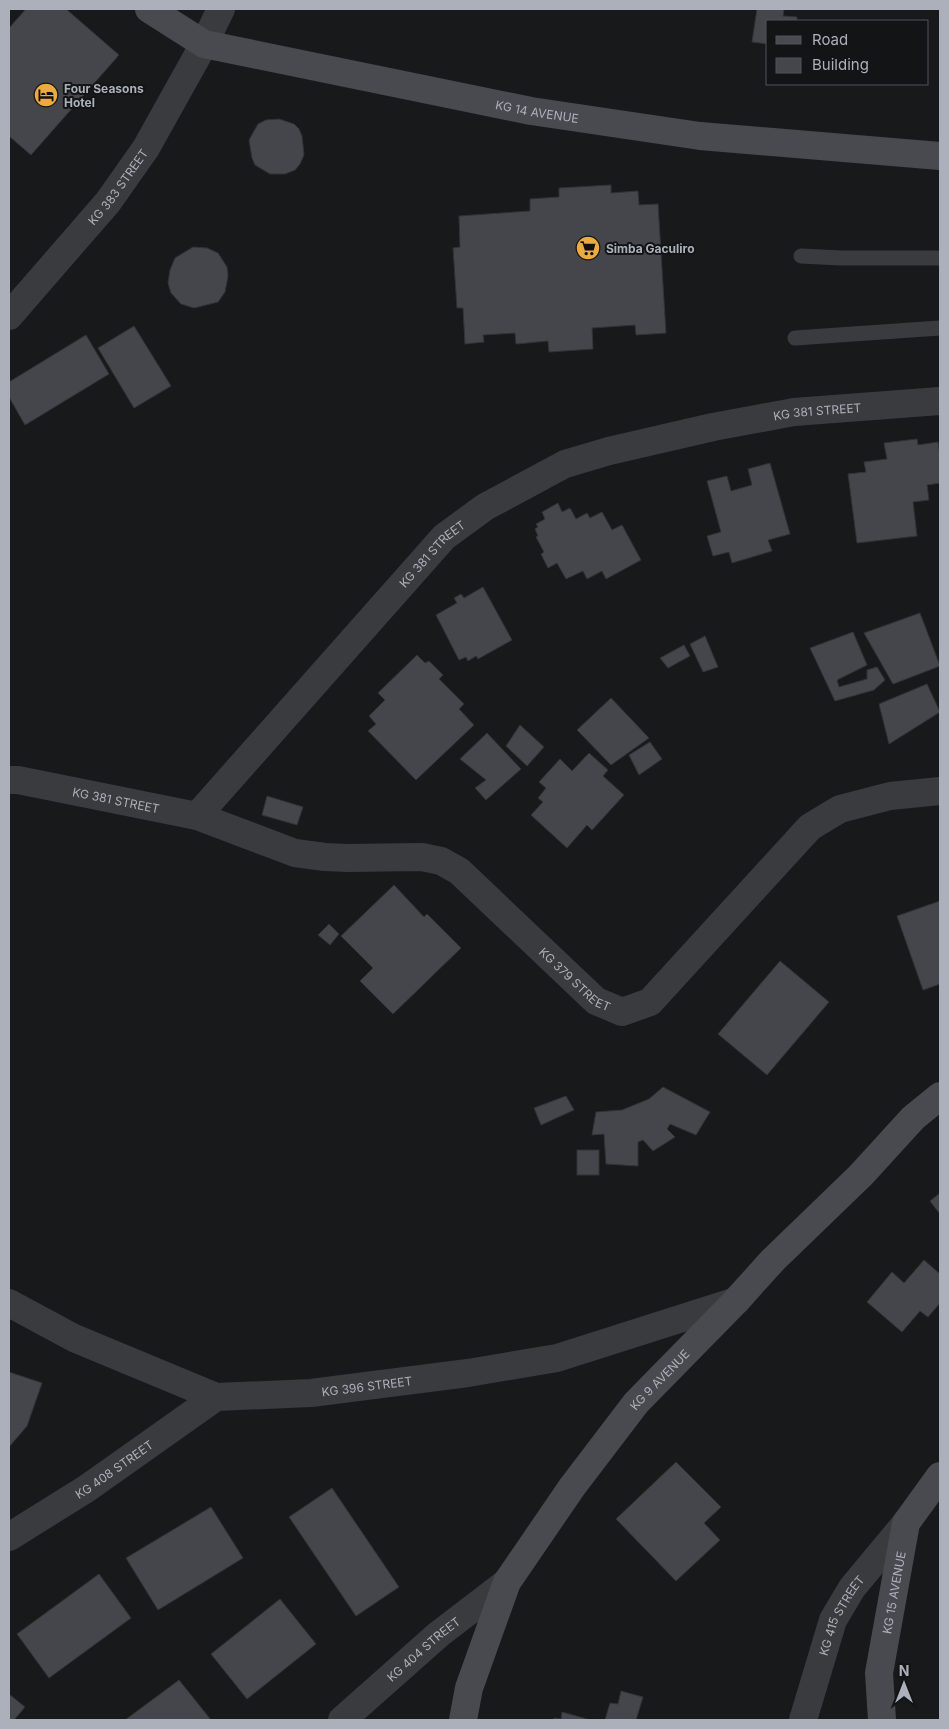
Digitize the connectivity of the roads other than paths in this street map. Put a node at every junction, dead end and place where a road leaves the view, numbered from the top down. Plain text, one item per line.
1 (149, 9) edge
2 (221, 9) edge
3 (204, 44) junction
4 (940, 156) edge
5 (801, 256) dead end
6 (940, 258) edge
7 (9, 316) edge
8 (940, 328) edge
9 (795, 338) dead end
10 (940, 401) edge
11 (9, 780) edge
12 (940, 791) edge
13 (197, 816) junction
14 (940, 1096) edge
15 (736, 1301) junction
16 (9, 1303) edge
17 (216, 1397) junction
18 (940, 1476) edge
19 (906, 1523) junction
20 (9, 1537) edge
21 (507, 1582) junction
22 (342, 1720) edge
23 (463, 1720) edge
24 (803, 1720) edge
25 (882, 1720) edge

1 - 3 main road, KG 14 AVENUE
2 - 3 street, KG 383 STREET
3 - 4 main road, KG 14 AVENUE
3 - 7 street, KG 383 STREET
5 - 6 lane
8 - 9 lane
10 - 13 street, KG 381 STREET
11 - 13 street, KG 381 STREET
12 - 13 street, KG 379 STREET
14 - 15 main road, KG 9 AVENUE
15 - 17 street, KG 396 STREET
15 - 21 main road, KG 9 AVENUE
16 - 17 street, KG 396 STREET
17 - 20 street, KG 408 STREET
18 - 19 main road, KG 15 AVENUE
19 - 24 street, KG 415 STREET
19 - 25 main road, KG 15 AVENUE
21 - 22 street, KG 404 STREET
21 - 23 main road, KG 9 AVENUE

